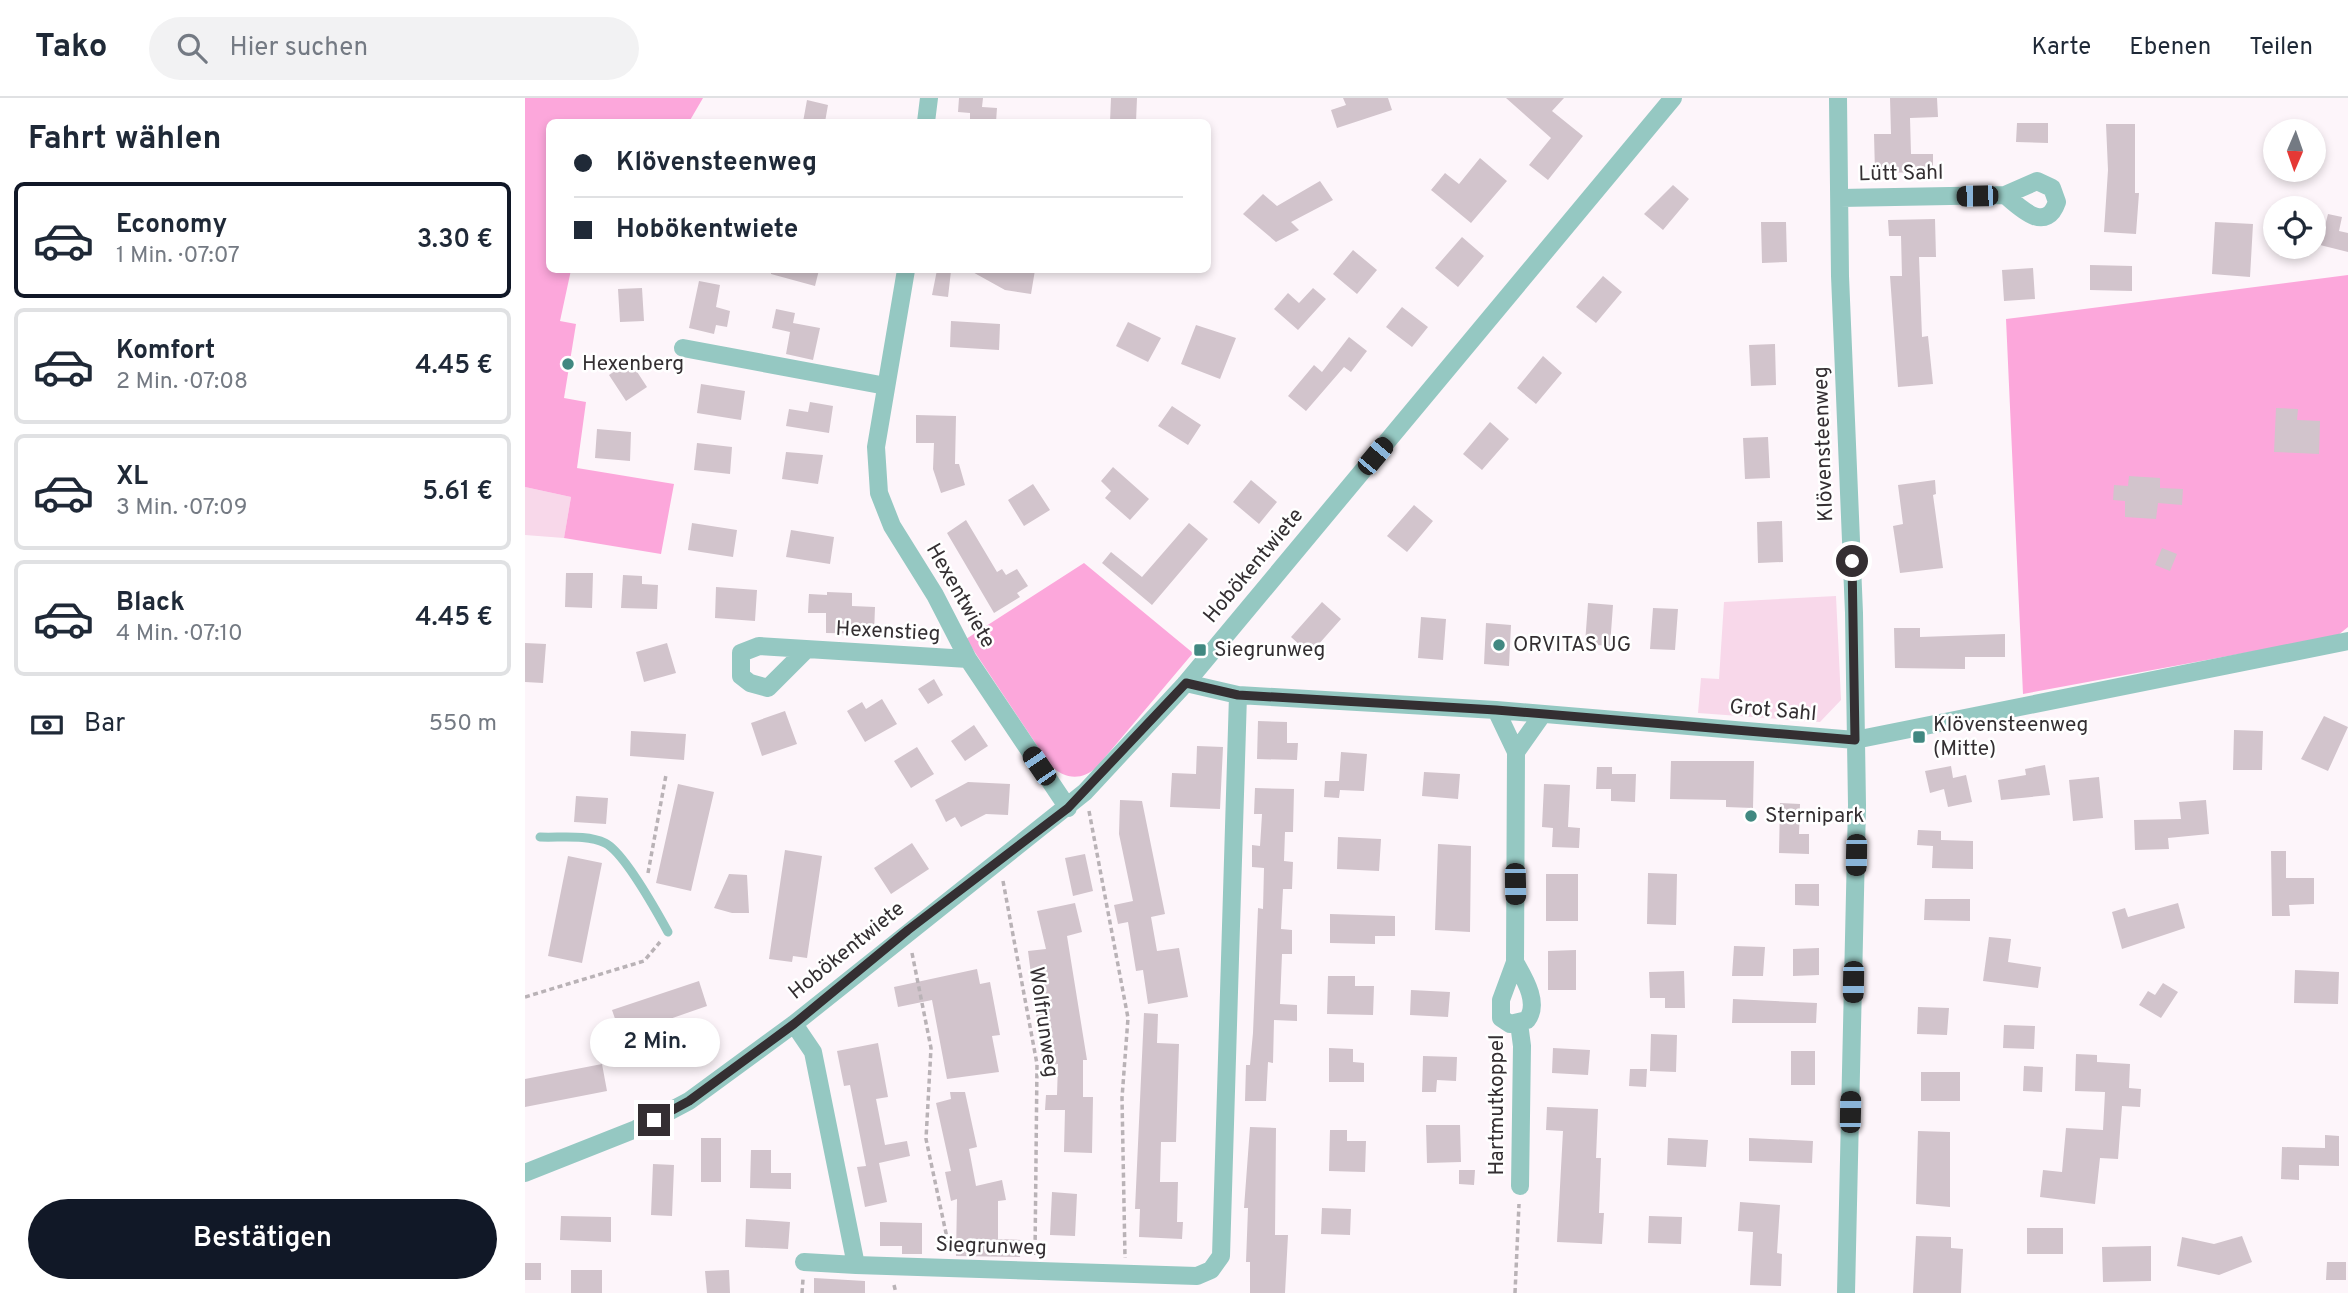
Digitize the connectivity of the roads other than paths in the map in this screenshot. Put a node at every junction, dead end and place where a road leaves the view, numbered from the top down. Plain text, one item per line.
1 (929, 98) edge
2 (1673, 98) edge
3 (1838, 98) edge
4 (926, 119) edge
5 (2005, 195) dead end
6 (1840, 198) junction
7 (905, 273) edge
8 (684, 348) dead end
9 (886, 386) junction
10 (2348, 641) edge
11 (805, 651) dead end
12 (968, 659) junction
13 (1186, 683) junction
14 (1238, 695) junction
15 (1496, 710) junction
16 (1542, 715) junction
17 (1855, 740) junction
18 (1516, 752) junction
19 (1068, 808) junction
20 (540, 837) dead end
21 (668, 932) road end
22 (1515, 962) junction
23 (1518, 1023) junction
24 (794, 1024) junction
25 (525, 1173) edge
26 (1520, 1186) road end
27 (804, 1262) dead end
28 (856, 1265) junction
29 (1199, 1285) edge
30 (1846, 1293) edge

1 - 4 street
2 - 13 street, Hobökentwiete
3 - 6 street, Klövensteenweg
5 - 6 street, Lütt Sahl
6 - 17 street, Klövensteenweg
7 - 9 street, Hexentwiete
8 - 9 street
9 - 12 street, Hexentwiete
10 - 17 street, Grot Sahl
11 - 12 street, Hexenstieg
12 - 19 street, Hexentwiete
13 - 14 street, Grot Sahl
13 - 19 street, Hobökentwiete
14 - 15 street, Grot Sahl
14 - 29 street, Siegrunweg
15 - 16 street, Grot Sahl
15 - 18 street, Hartmutkoppel
16 - 17 street, Grot Sahl
16 - 18 street
17 - 30 street, Klövensteenweg
18 - 22 street, Hartmutkoppel
19 - 24 street, Hobökentwiete
20 - 21 lane
22 - 23 street, Hartmutkoppel
22 - 23 street, Hartmutkoppel
23 - 26 street, Hartmutkoppel
24 - 25 street, Hobökentwiete
24 - 28 street
27 - 28 street, Siegrunweg
28 - 29 street, Siegrunweg

